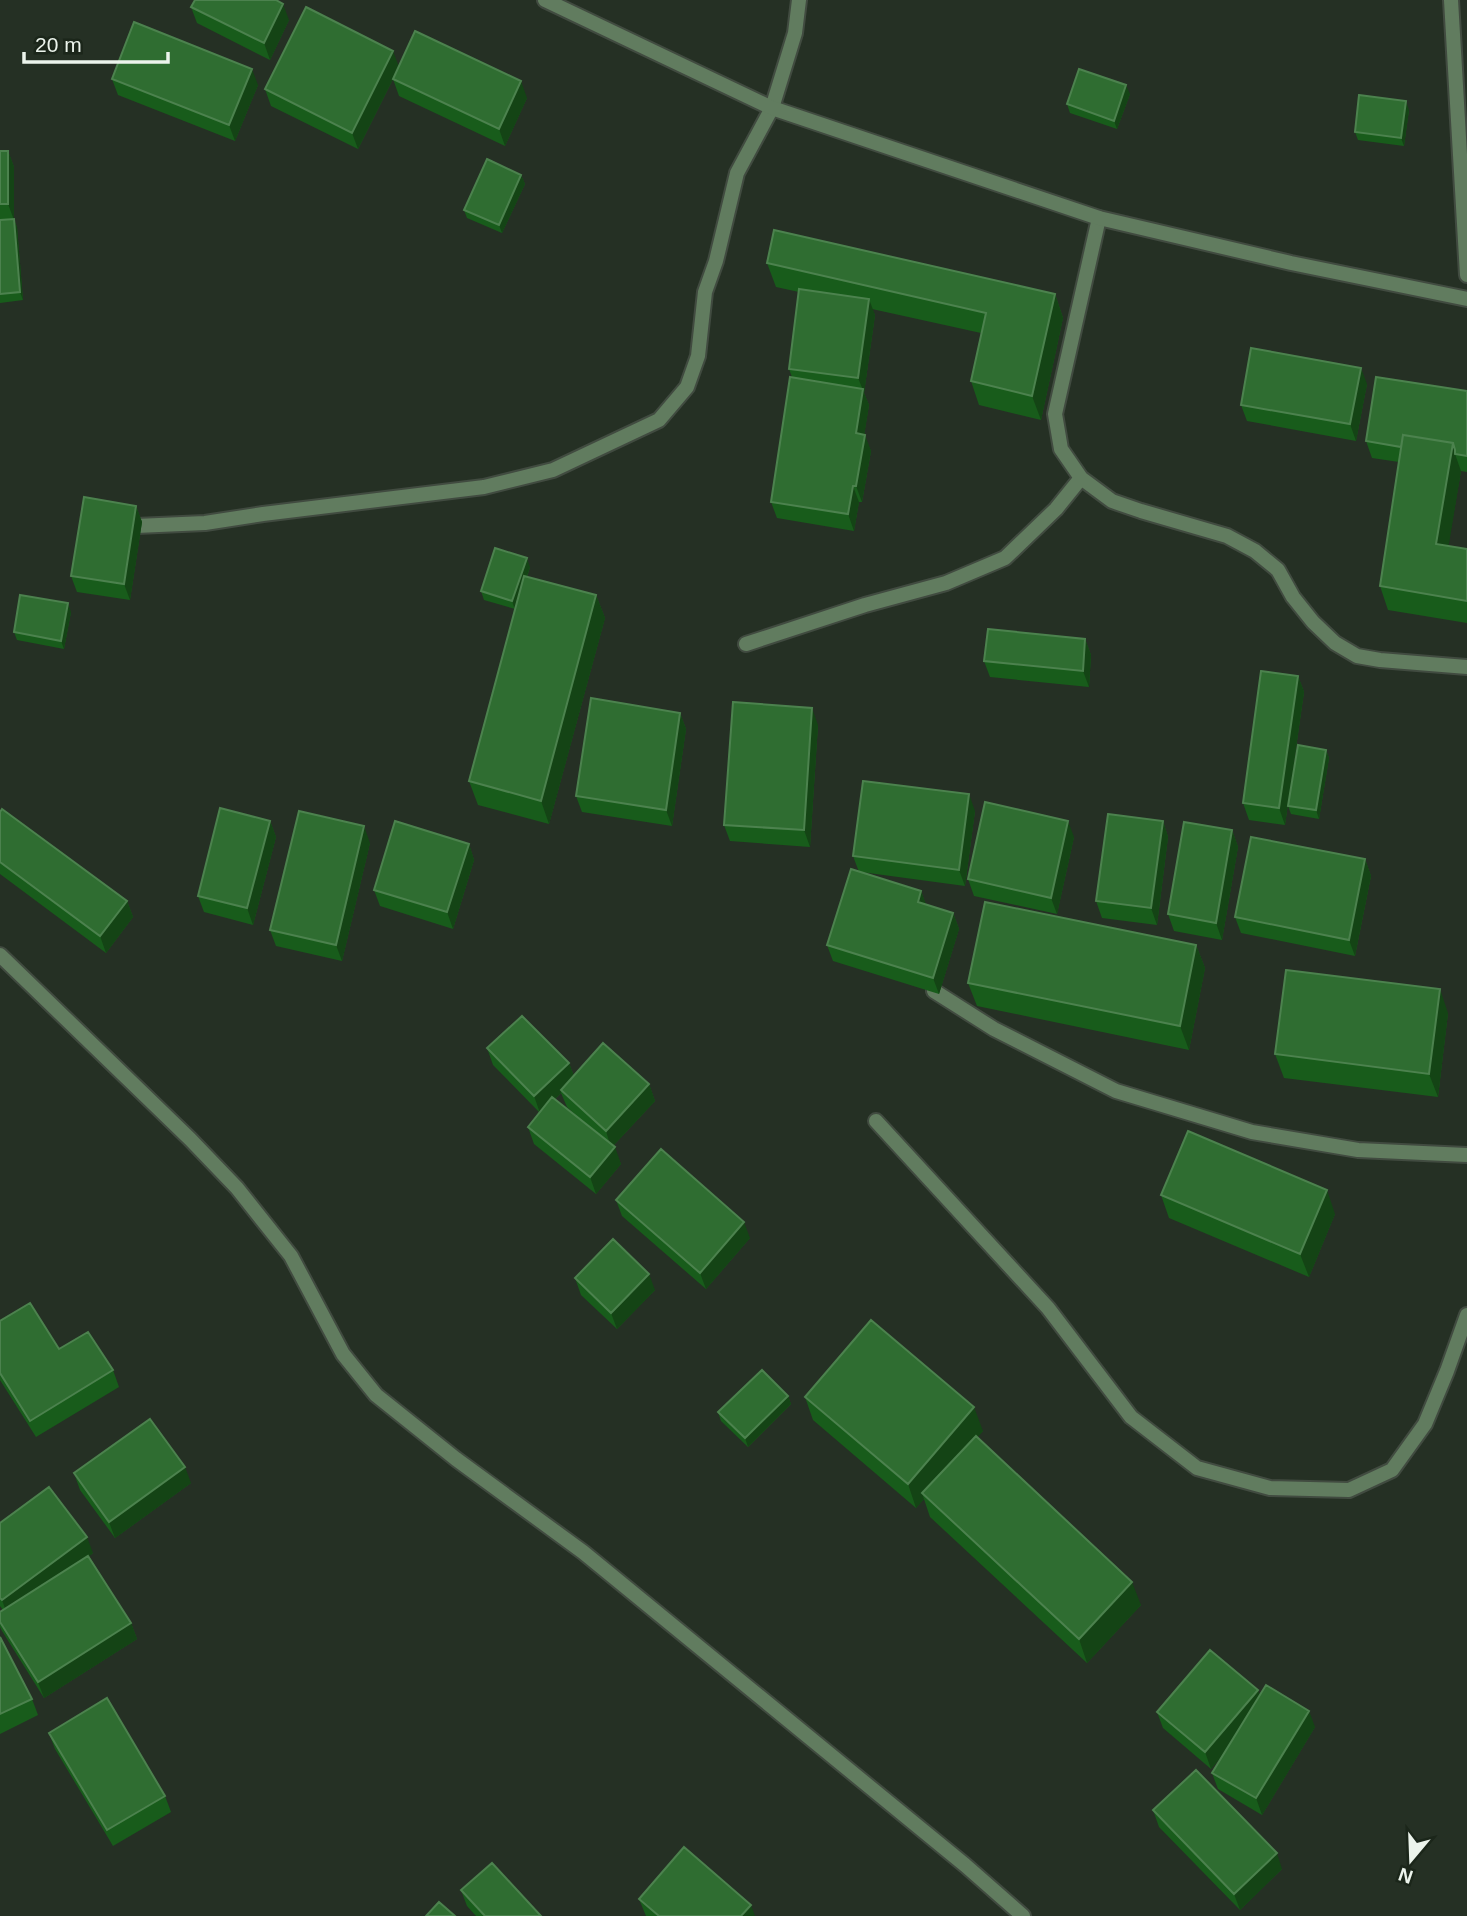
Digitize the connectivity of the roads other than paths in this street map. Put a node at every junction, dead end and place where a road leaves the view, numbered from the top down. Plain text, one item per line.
1 (545, 0) edge
2 (799, 0) edge
3 (1451, 0) edge
4 (772, 108) junction
5 (1099, 218) junction
6 (1467, 275) edge
7 (1467, 299) edge
8 (1081, 478) junction
9 (136, 526) edge
10 (746, 644) dead end
11 (1467, 667) edge
12 (0, 955) edge
13 (934, 991) edge
14 (876, 1121) dead end
15 (1467, 1155) edge
16 (1467, 1315) edge
17 (1019, 1915) edge

1 - 4 street
2 - 4 street
3 - 6 street
4 - 5 street
4 - 9 street
5 - 7 street
5 - 8 street
8 - 10 street
8 - 11 street
12 - 17 street
13 - 15 street
14 - 16 street

